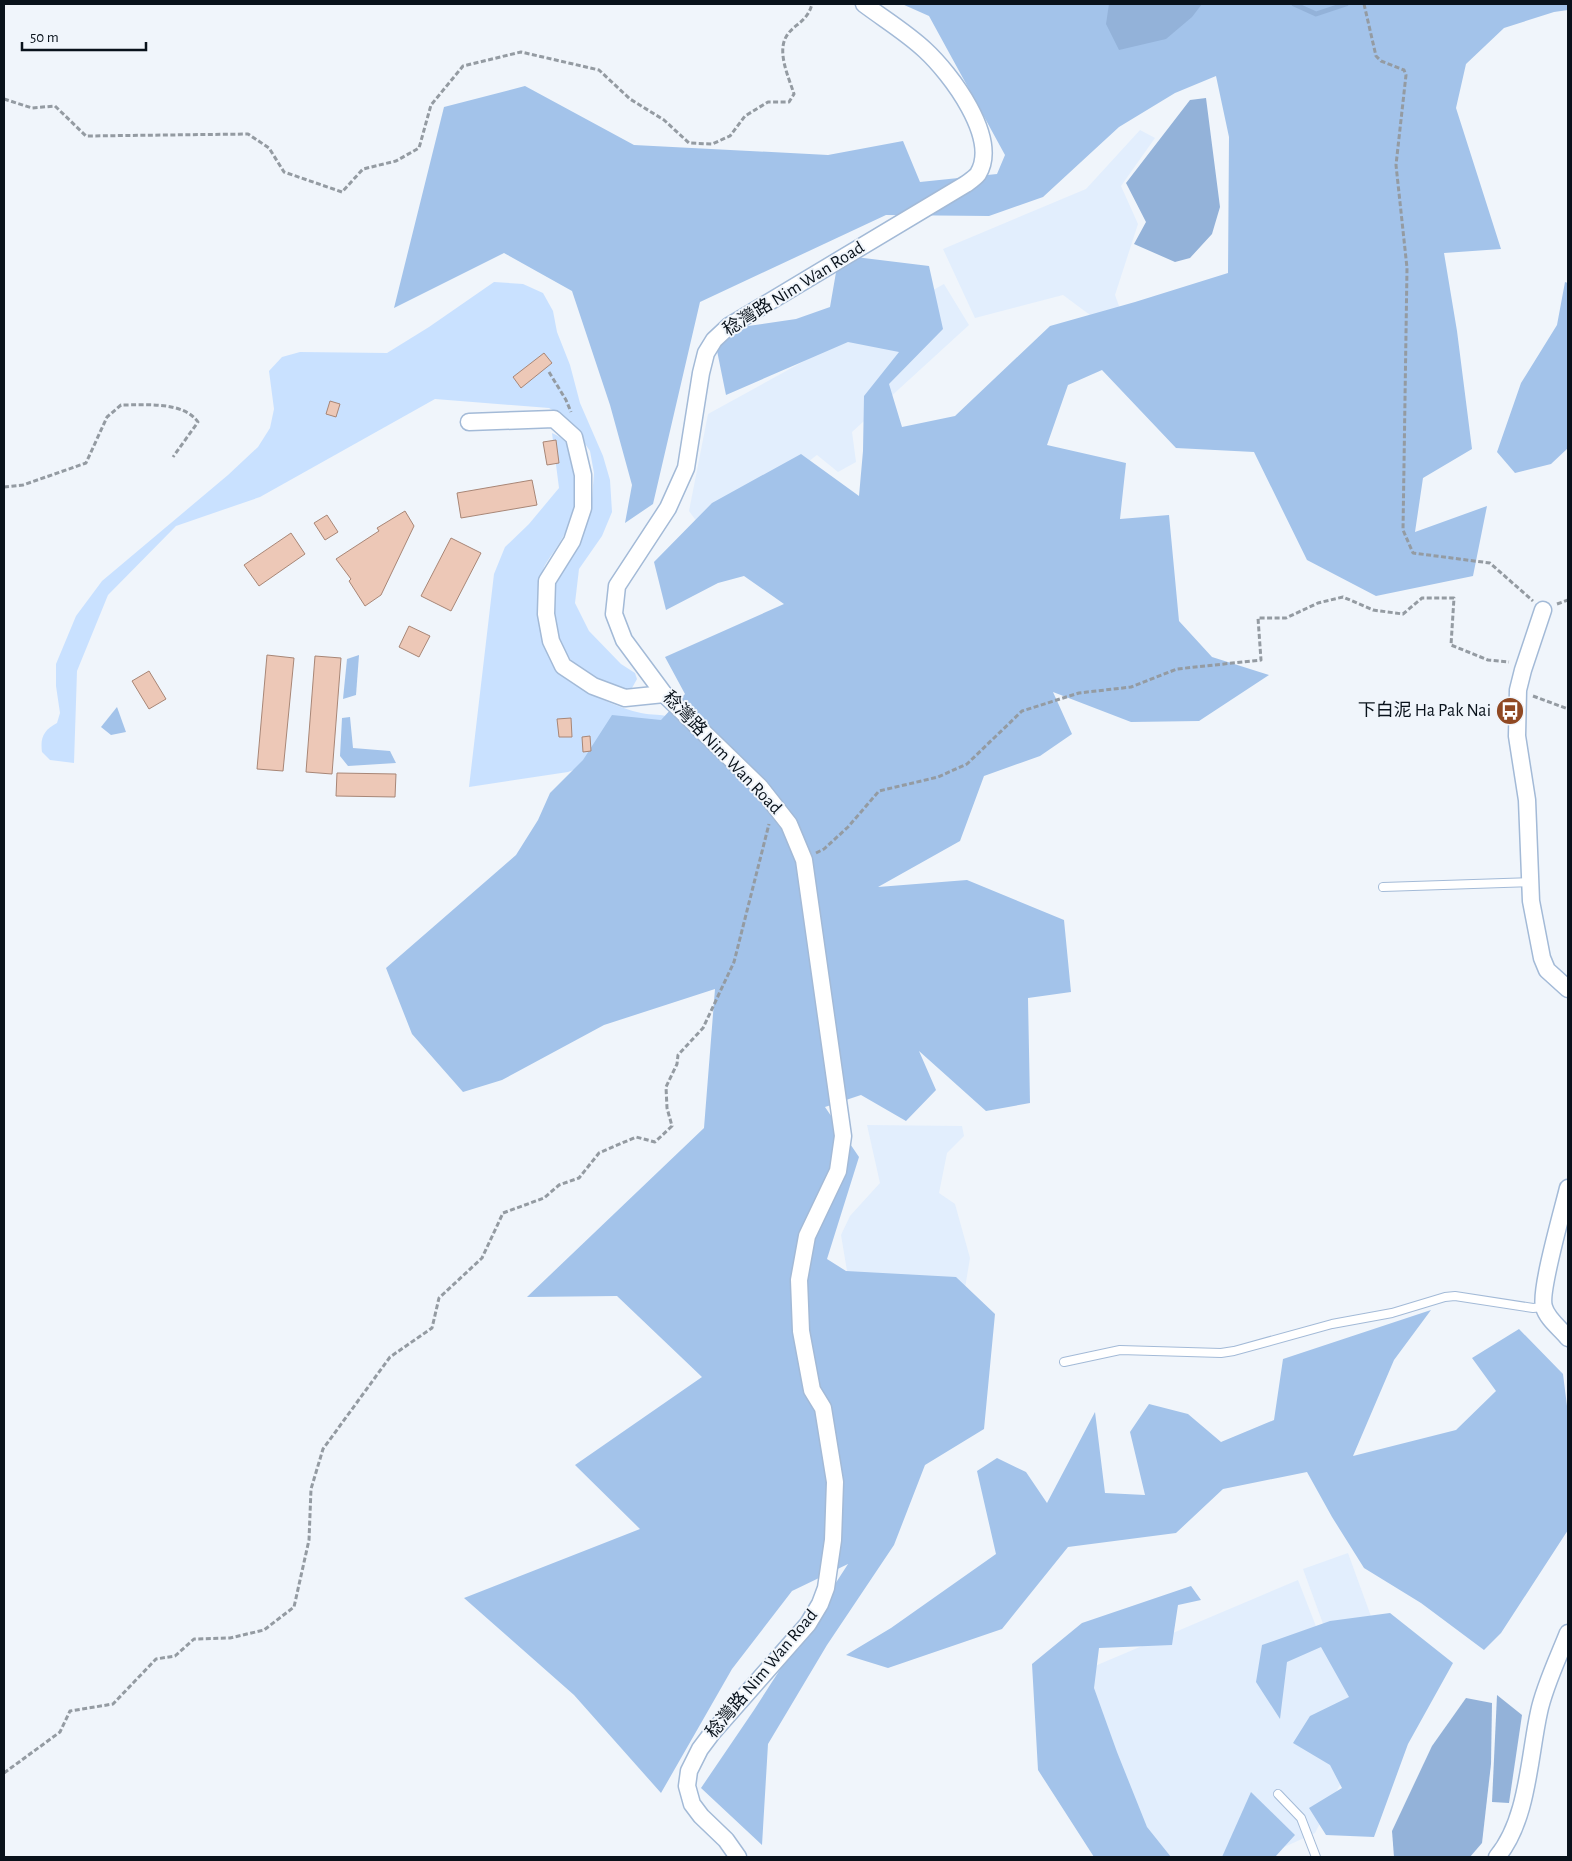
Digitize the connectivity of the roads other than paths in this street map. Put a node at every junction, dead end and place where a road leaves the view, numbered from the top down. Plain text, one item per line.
1 (864, 4) edge
2 (469, 422) dead end
3 (1543, 610) road end
4 (664, 694) junction
5 (1530, 882) junction
6 (1383, 887) dead end
7 (1568, 989) edge
8 (1568, 1188) edge
9 (1544, 1307) junction
10 (1568, 1338) edge
11 (1064, 1362) dead end
12 (1568, 1632) edge
13 (1278, 1794) dead end
14 (738, 1857) edge
15 (1316, 1857) edge
16 (1497, 1857) edge

1 - 4 street, 稔灣路 Nim Wan Road
2 - 4 street
3 - 5 street
4 - 14 street, 稔灣路 Nim Wan Road
5 - 6 lane
5 - 7 street
8 - 9 street
9 - 10 street
9 - 11 lane
12 - 16 street
13 - 15 lane

